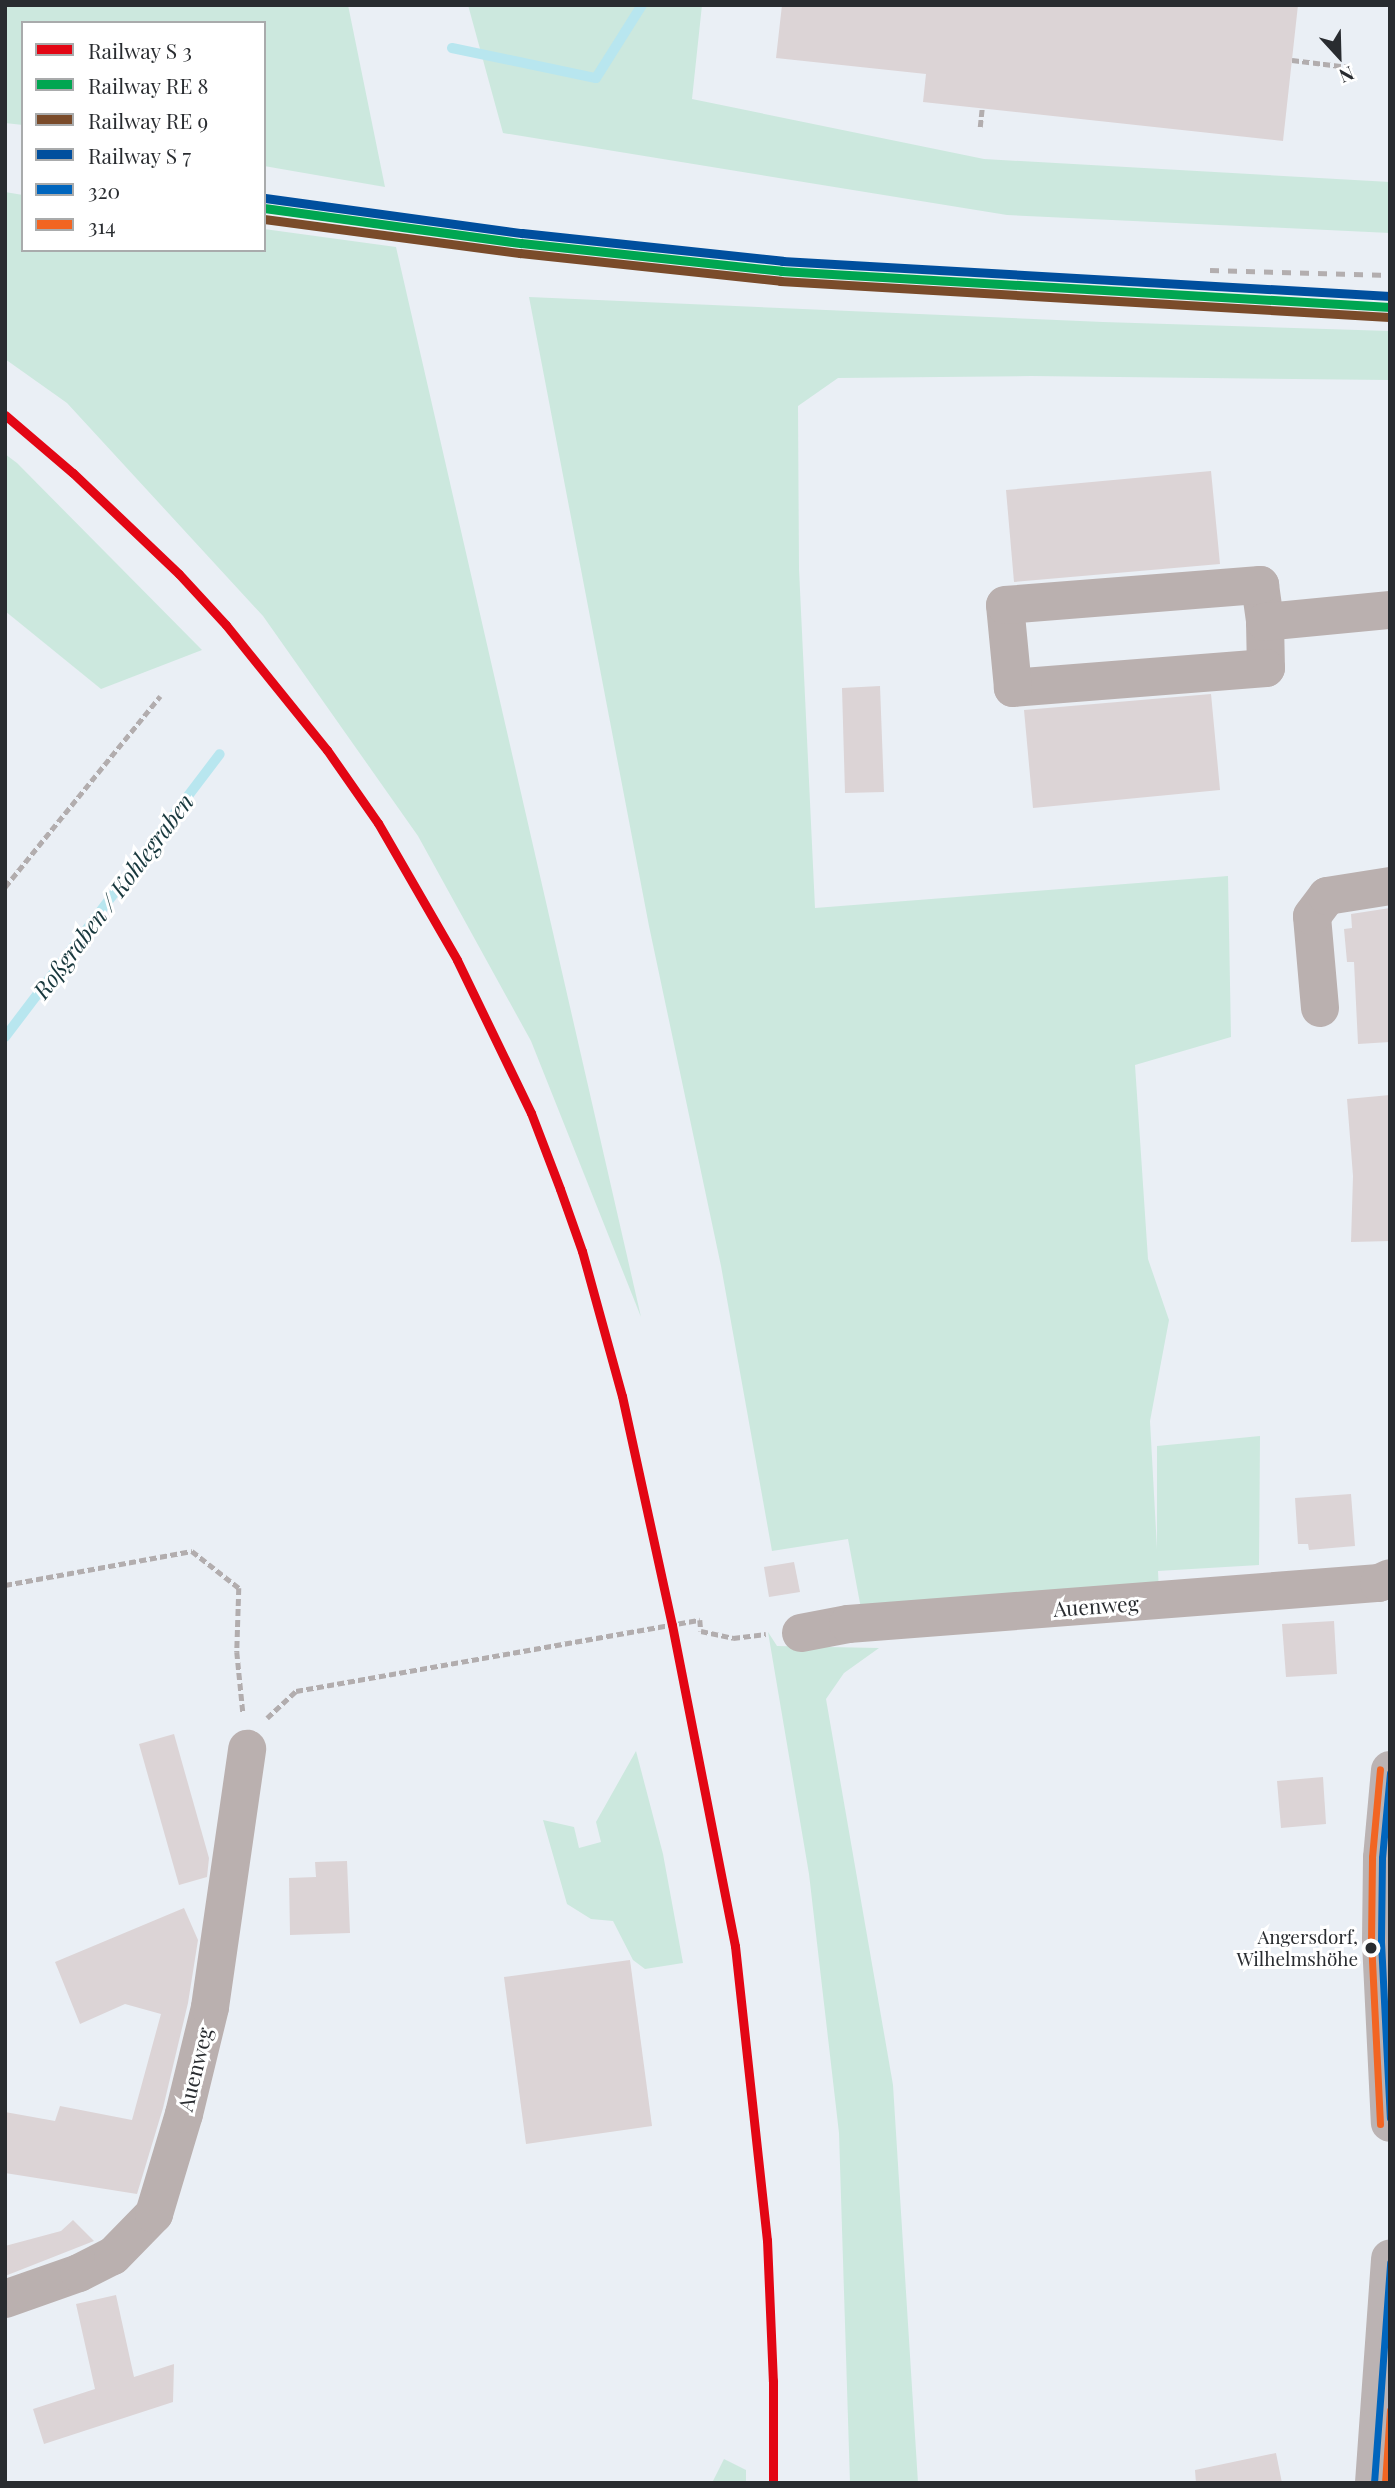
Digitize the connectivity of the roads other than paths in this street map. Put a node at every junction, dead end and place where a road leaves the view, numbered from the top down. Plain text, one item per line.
1 (1390, 610) edge
2 (1265, 622) junction
3 (1390, 886) edge
4 (1320, 1008) dead end
5 (1390, 1578) edge
6 (802, 1633) dead end
7 (247, 1749) road end
8 (1390, 1770) edge
9 (1386, 1859) edge
10 (1390, 2123) edge
11 (1390, 2259) edge
12 (5, 2299) edge
13 (1374, 2483) edge

1 - 2 street
2 - 2 street
3 - 4 street
5 - 6 street, Auenweg
7 - 12 street, Auenweg
8 - 9 main road
9 - 10 main road
11 - 13 main road

